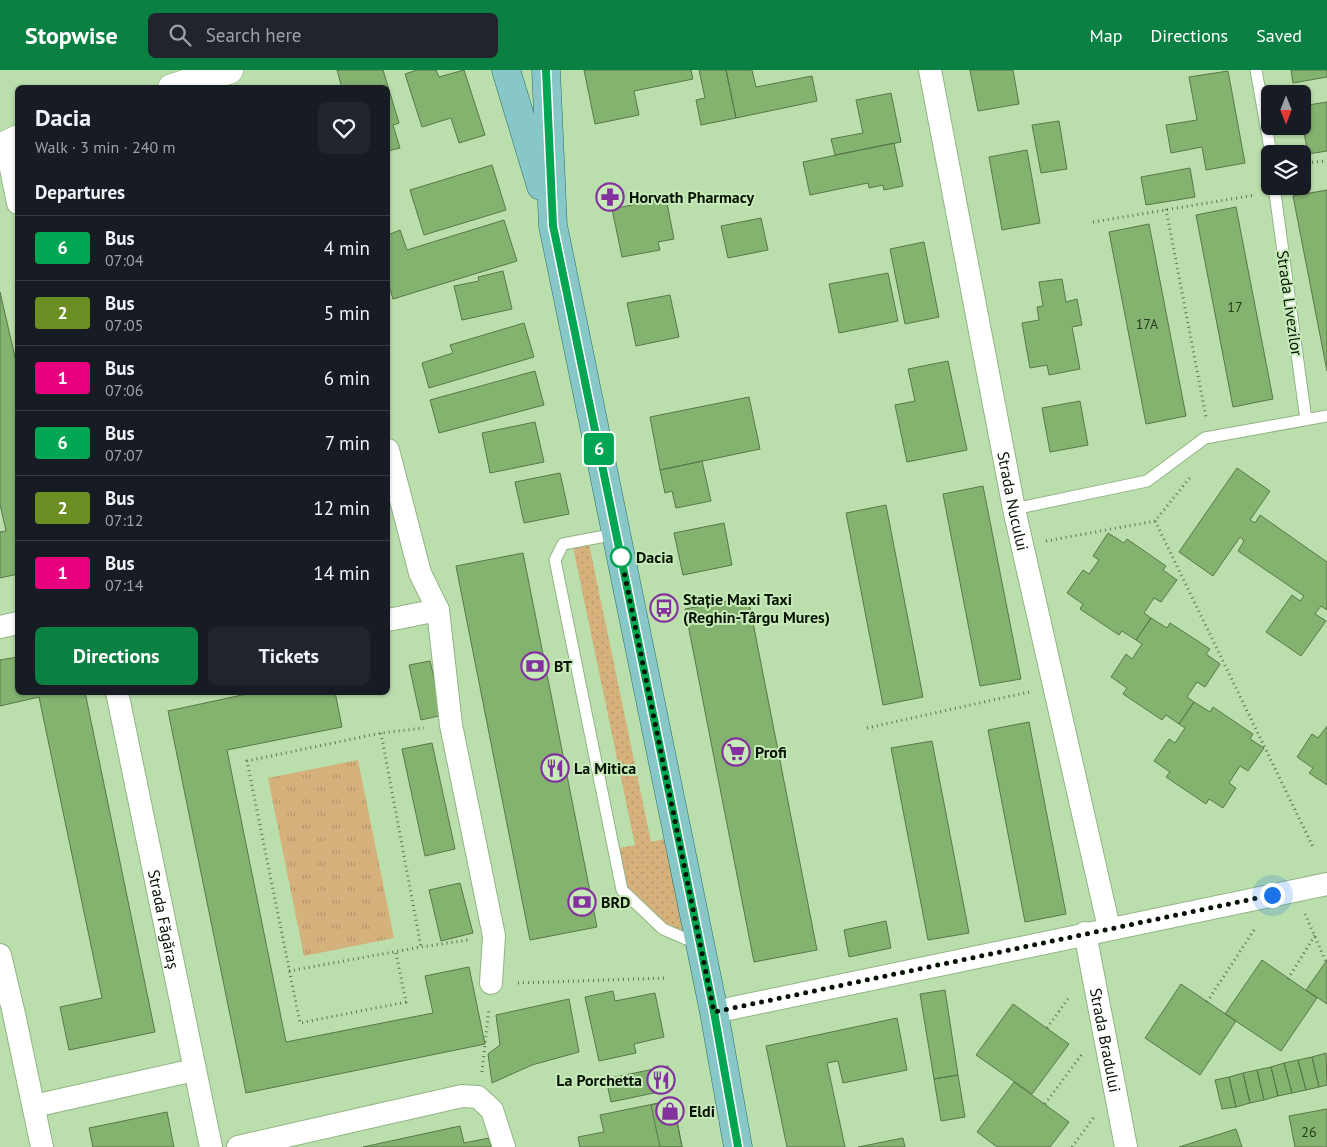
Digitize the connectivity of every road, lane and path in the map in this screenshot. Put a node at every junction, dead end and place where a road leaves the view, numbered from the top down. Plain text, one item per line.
1 (229, 70) edge
2 (506, 70) edge
3 (546, 70) edge
4 (930, 70) edge
5 (1256, 70) edge
6 (182, 85) edge
7 (8, 144) edge
8 (1269, 145) edge
9 (1327, 161) edge
10 (1311, 162) edge
11 (15, 185) edge
12 (1261, 192) edge
13 (1276, 195) edge
14 (1166, 209) junction
15 (1092, 222) dead end
16 (553, 226) junction
17 (1327, 416) edge
18 (1306, 420) junction
19 (1210, 437) junction
20 (390, 458) edge
21 (1196, 469) dead end
22 (1014, 509) junction
23 (1155, 521) junction
24 (616, 534) junction
25 (1039, 543) dead end
26 (438, 610) junction
27 (390, 620) edge
28 (15, 624) edge
29 (0, 627) edge
30 (1054, 687) junction
31 (118, 695) edge
32 (451, 725) junction
33 (867, 728) dead end
34 (381, 733) junction
35 (1314, 849) dead end
36 (1327, 884) edge
37 (1304, 910) dead end
38 (1260, 920) dead end
39 (1109, 928) junction
40 (1085, 933) junction
41 (494, 936) junction
42 (1315, 936) junction
43 (700, 945) junction
44 (421, 947) junction
45 (396, 953) junction
46 (0, 955) edge
47 (1326, 962) edge
48 (289, 971) junction
49 (664, 978) dead end
50 (1288, 979) dead end
51 (491, 984) junction
52 (1074, 991) dead end
53 (1208, 1002) dead end
54 (714, 1012) junction
55 (1047, 1028) dead end
56 (1084, 1050) dead end
57 (194, 1070) junction
58 (478, 1097) junction
59 (1045, 1104) dead end
60 (34, 1106) junction
61 (1098, 1112) dead end
62 (42, 1147) edge
63 (211, 1147) edge
64 (238, 1147) edge
65 (504, 1147) edge
66 (738, 1147) edge
67 (1072, 1147) edge
68 (1126, 1147) edge

1 - 6 main road
2 - 16 main road
3 - 16 main road
4 - 22 street, Strada Nucului
5 - 8 lane
7 - 11 street
9 - 10 path
12 - 14 path
13 - 18 lane, Strada Livezilor
14 - 15 path
14 - 19 path
16 - 24 main road
17 - 18 lane
18 - 19 lane
19 - 22 lane
20 - 26 street
21 - 23 path
22 - 30 street, Strada Nucului
23 - 25 path
23 - 35 path
24 - 43 main road
24 - 43 lane
26 - 27 street
26 - 32 street
28 - 29 street
30 - 33 path
30 - 39 street, Strada Nucului
31 - 57 street, Strada Făgăraș
32 - 34 path
32 - 41 street
34 - 44 path
34 - 48 path
36 - 39 street
37 - 42 path
38 - 53 path
39 - 40 street
40 - 54 street
40 - 68 street, Strada Bradului
41 - 44 path
41 - 51 street
42 - 47 path
42 - 50 path
43 - 54 main road
44 - 45 path
45 - 48 path
45 - 48 path
46 - 60 street
49 - 51 path
51 - 58 path
52 - 55 path
54 - 66 main road
56 - 59 path
57 - 60 street
57 - 63 street, Strada Făgăraș
58 - 64 street
58 - 65 street
60 - 62 street
61 - 67 path

